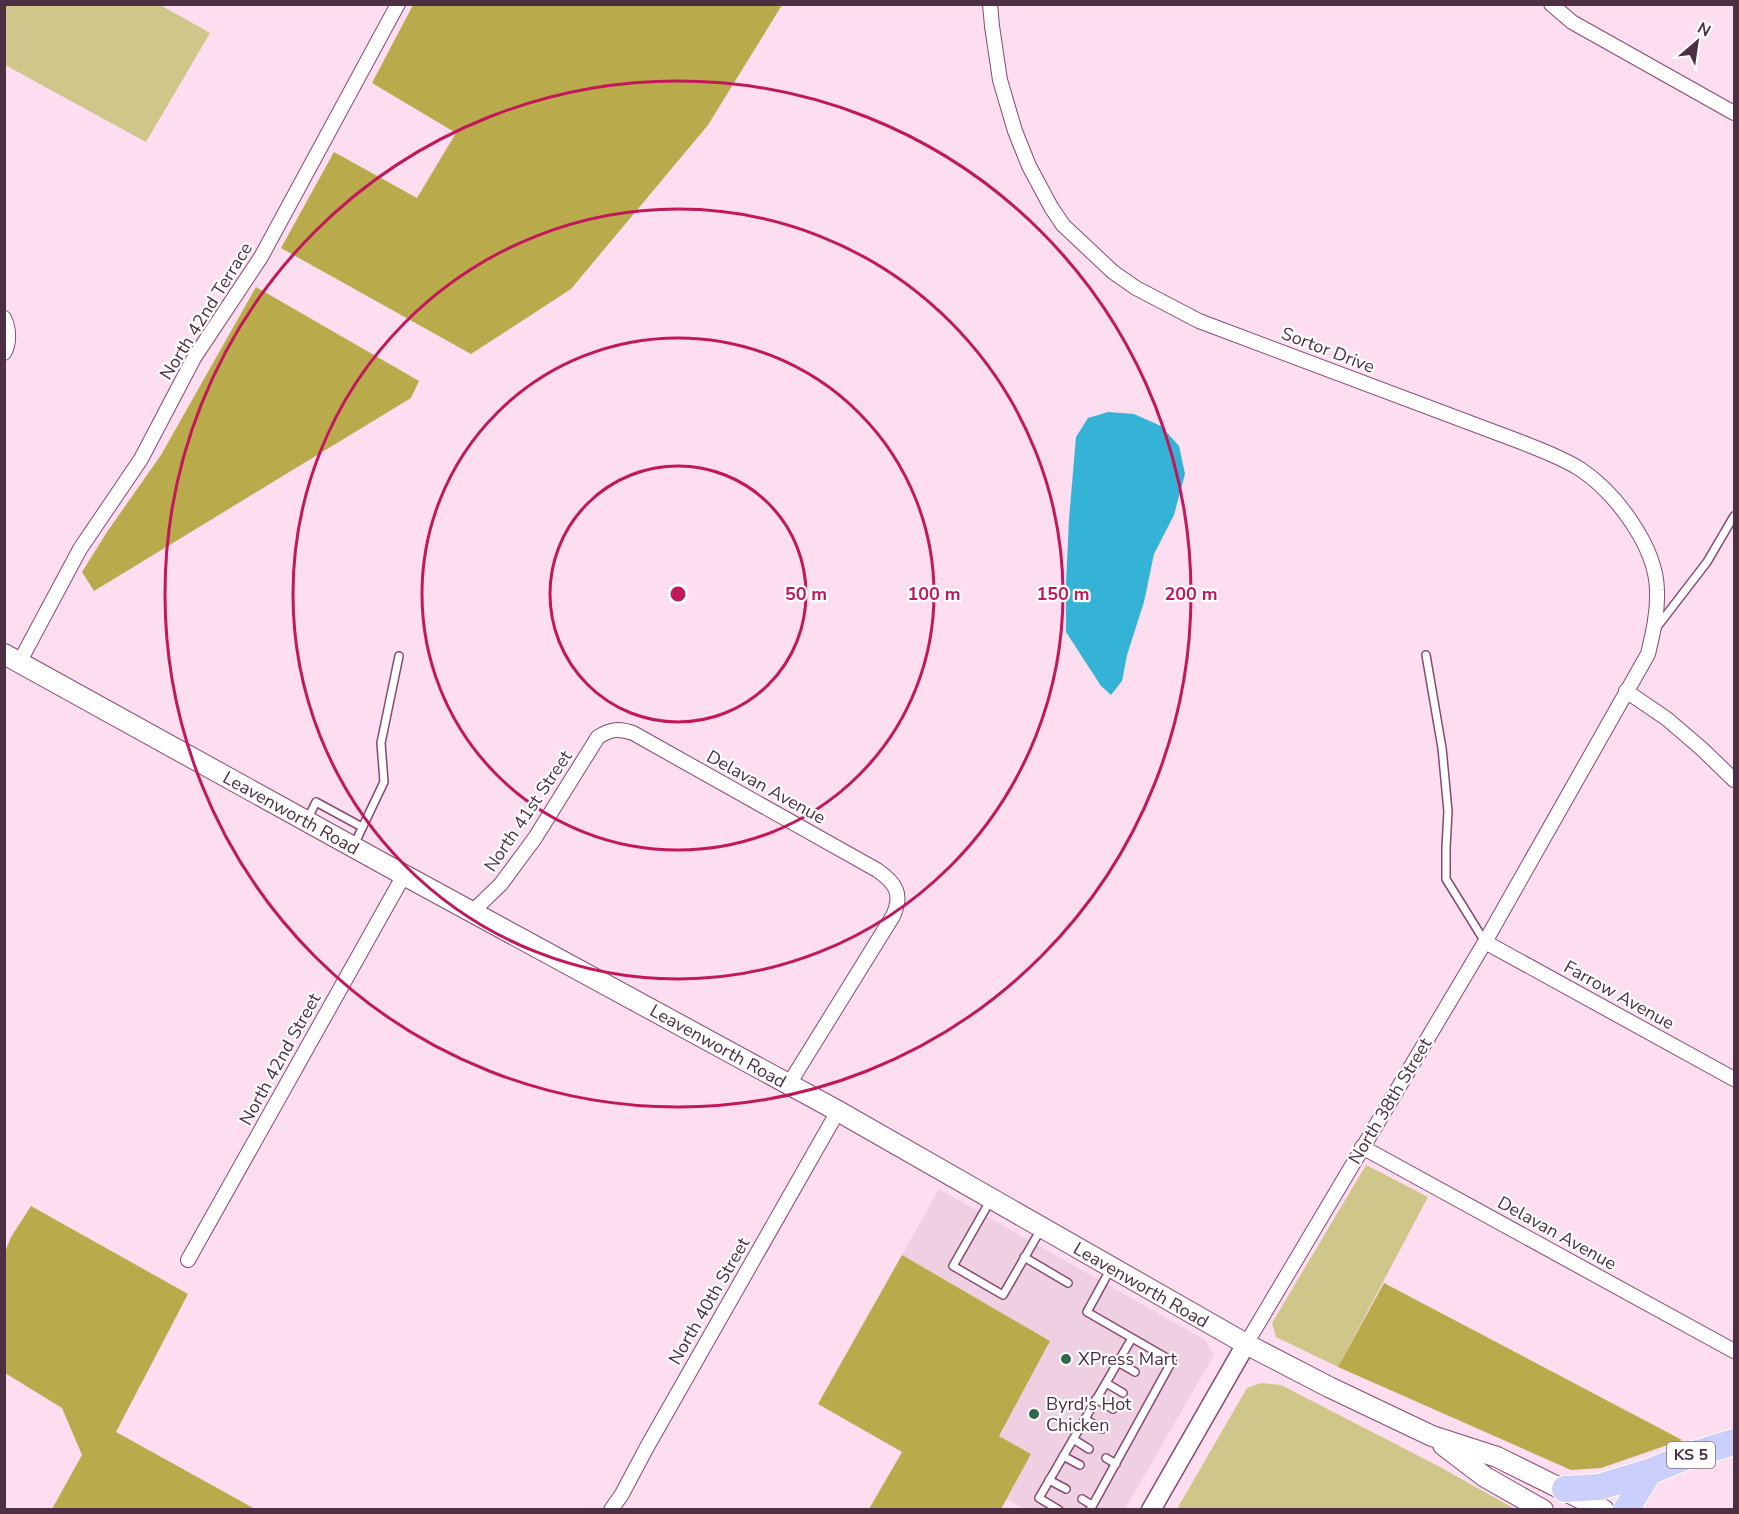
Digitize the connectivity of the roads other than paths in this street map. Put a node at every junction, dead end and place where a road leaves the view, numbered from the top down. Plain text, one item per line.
1 (398, 4) edge
2 (990, 4) edge
3 (1551, 4) edge
4 (1734, 113) edge
5 (7, 322) edge
6 (4, 353) edge
7 (1734, 516) edge
8 (1654, 632) junction
9 (399, 656) dead end
10 (1426, 656) dead end
11 (12, 658) edge
12 (1626, 691) junction
13 (612, 730) joint
14 (1734, 780) edge
15 (306, 821) junction
16 (362, 827) junction
17 (352, 847) junction
18 (404, 875) junction
19 (472, 912) junction
20 (1485, 942) junction
21 (1734, 1079) edge
22 (789, 1084) junction
23 (837, 1111) junction
24 (1362, 1147) junction
25 (992, 1199) junction
26 (1042, 1228) junction
27 (1024, 1257) junction
28 (188, 1260) dead end
29 (1111, 1268) junction
30 (1068, 1283) dead end
31 (1132, 1338) junction
32 (1246, 1344) junction
33 (1734, 1351) edge
34 (1118, 1362) junction
35 (1135, 1372) dead end
36 (1150, 1381) dead end
37 (1106, 1383) junction
38 (1159, 1386) junction
39 (1123, 1393) dead end
40 (1096, 1399) junction
41 (1138, 1401) dead end
42 (1147, 1406) junction
43 (1113, 1409) dead end
44 (1129, 1418) dead end
45 (1084, 1419) junction
46 (1138, 1424) junction
47 (1102, 1430) dead end
48 (1432, 1436) junction
49 (1073, 1439) junction
50 (1117, 1439) dead end
51 (1734, 1442) edge
52 (1126, 1444) junction
53 (1089, 1449) dead end
54 (1063, 1456) junction
55 (1106, 1458) dead end
56 (1116, 1464) junction
57 (1080, 1465) dead end
58 (1649, 1472) junction
59 (1097, 1475) dead end
60 (1049, 1480) junction
61 (1106, 1480) junction
62 (1066, 1489) dead end
63 (1565, 1489) junction
64 (1082, 1498) dead end
65 (1091, 1507) edge
66 (611, 1509) edge
67 (1059, 1509) edge
68 (1151, 1509) edge
69 (1543, 1509) edge
70 (1604, 1509) edge
71 (1626, 1509) edge

1 - 11 street, North 42nd Terrace
2 - 8 street, Sortor Drive
3 - 4 street
5 - 6 street
7 - 8 lane
8 - 12 street, Sortor Drive
9 - 16 lane
10 - 20 lane
11 - 15 main road, Leavenworth Road / KS 5
12 - 14 street
12 - 20 street, North 38th Street
13 - 19 street, North 41st Street
13 - 22 street, Delavan Avenue
15 - 16 lane
15 - 17 main road, Leavenworth Road / KS 5
16 - 17 lane
17 - 18 main road, Leavenworth Road / KS 5
18 - 19 main road, Leavenworth Road / KS 5
18 - 28 street, North 42nd Street
19 - 22 main road, Leavenworth Road / KS 5
20 - 21 street, Farrow Avenue
20 - 24 street, North 38th Street
22 - 23 main road, Leavenworth Road / KS 5
23 - 25 main road, Leavenworth Road / KS 5
23 - 66 street, North 40th Street
24 - 32 street, North 38th Street
24 - 33 street, Delavan Avenue
25 - 26 main road, Leavenworth Road / KS 5
25 - 27 lane
26 - 27 lane
26 - 29 main road, Leavenworth Road / KS 5
27 - 30 lane
29 - 31 lane
29 - 32 main road, Leavenworth Road / KS 5
31 - 34 lane
31 - 38 lane
32 - 48 main road, Leavenworth Road / KS 5
32 - 68 street, North 38th Street
34 - 35 lane
34 - 37 lane
36 - 38 lane
37 - 39 lane
37 - 40 lane
38 - 42 lane
40 - 43 lane
40 - 45 lane
41 - 42 lane
42 - 46 lane
44 - 46 lane
45 - 47 lane
45 - 49 lane
46 - 52 lane
48 - 63 main road, Leavenworth Road / KS 5
48 - 69 main road, Leavenworth Road / KS 5
49 - 53 lane
49 - 54 lane
50 - 52 lane
51 - 58 highway, KS 5
52 - 56 lane
54 - 57 lane
54 - 60 lane
55 - 56 lane
56 - 61 lane
58 - 63 highway, KS 5
58 - 71 highway
59 - 61 lane
60 - 62 lane
60 - 67 lane
61 - 65 lane
63 - 70 main road, Leavenworth Road
64 - 65 lane

